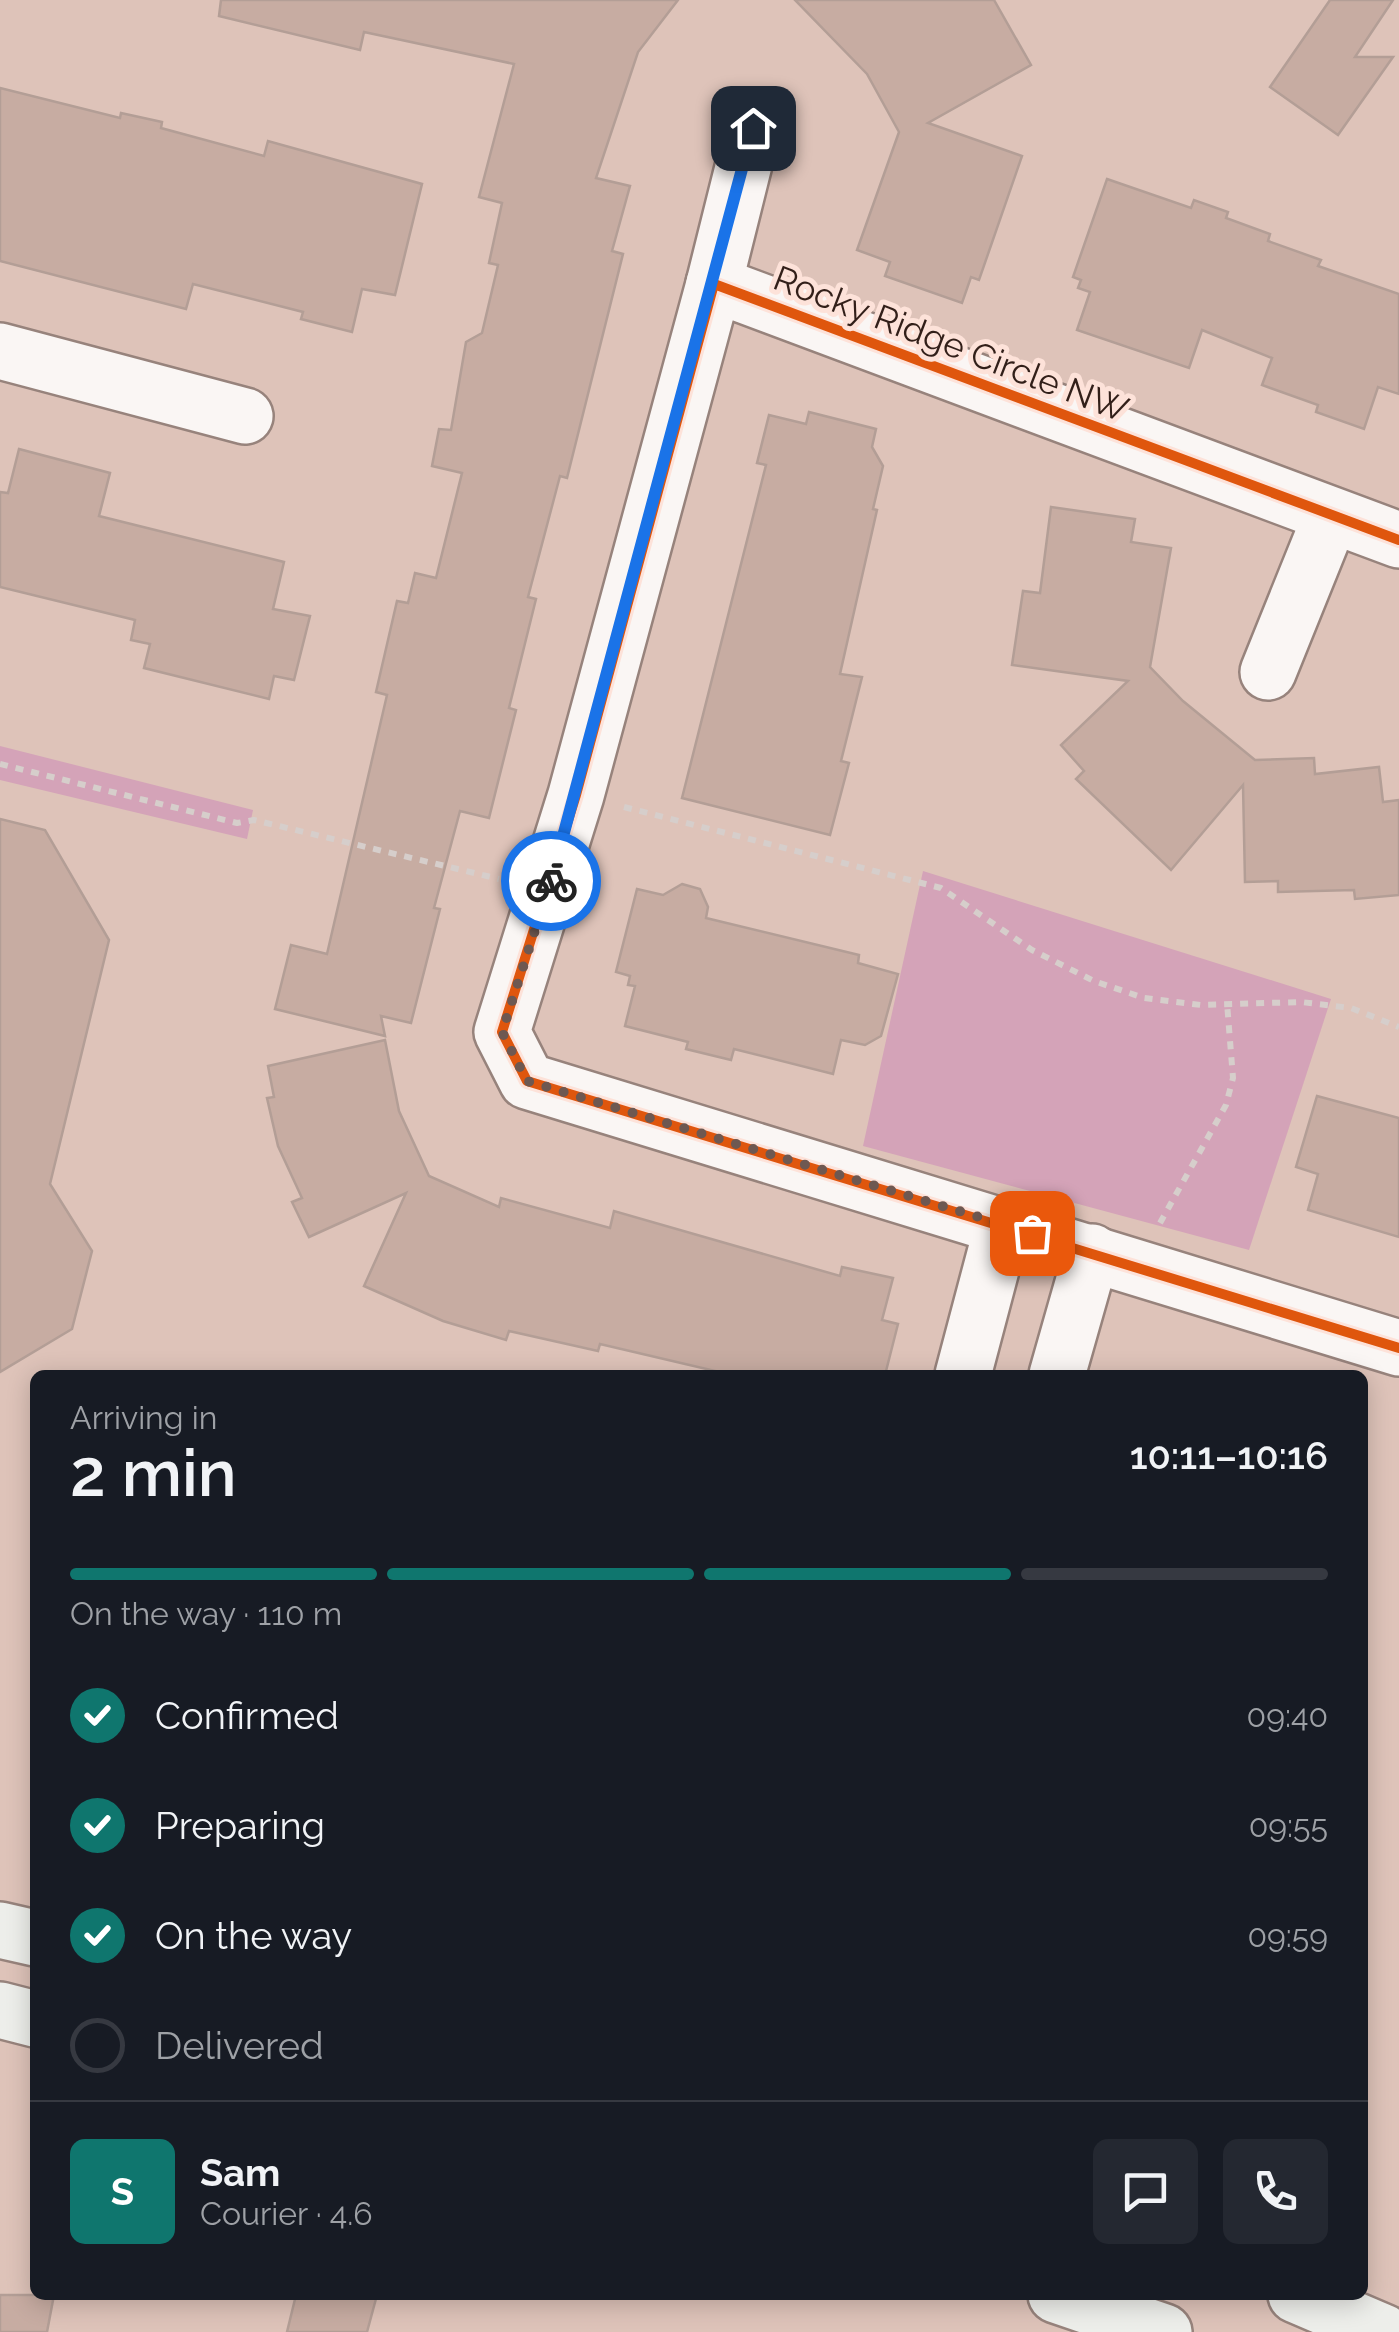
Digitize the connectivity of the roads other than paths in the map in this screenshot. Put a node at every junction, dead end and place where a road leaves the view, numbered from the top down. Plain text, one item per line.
1 (753, 128) dead end
2 (714, 284) junction
3 (0, 351) edge
4 (245, 416) dead end
5 (1331, 516) junction
6 (1399, 540) edge
7 (1268, 672) dead end
8 (1003, 1224) junction
9 (1092, 1252) junction
10 (1399, 1348) edge
11 (963, 1370) edge
12 (1058, 1370) edge
13 (0, 1930) edge
14 (30, 1937) edge
15 (0, 2010) edge
16 (30, 2017) edge
17 (1071, 2300) edge
18 (1308, 2300) edge
19 (1164, 2332) edge
20 (1382, 2332) edge

1 - 2 street
2 - 5 street, Rocky Ridge Circle NW
2 - 8 street
3 - 4 street
5 - 6 street, Rocky Ridge Circle NW
5 - 7 street
8 - 9 street
8 - 11 street
9 - 10 street
9 - 12 street
13 - 14 street
15 - 16 street
17 - 19 street
18 - 20 street

